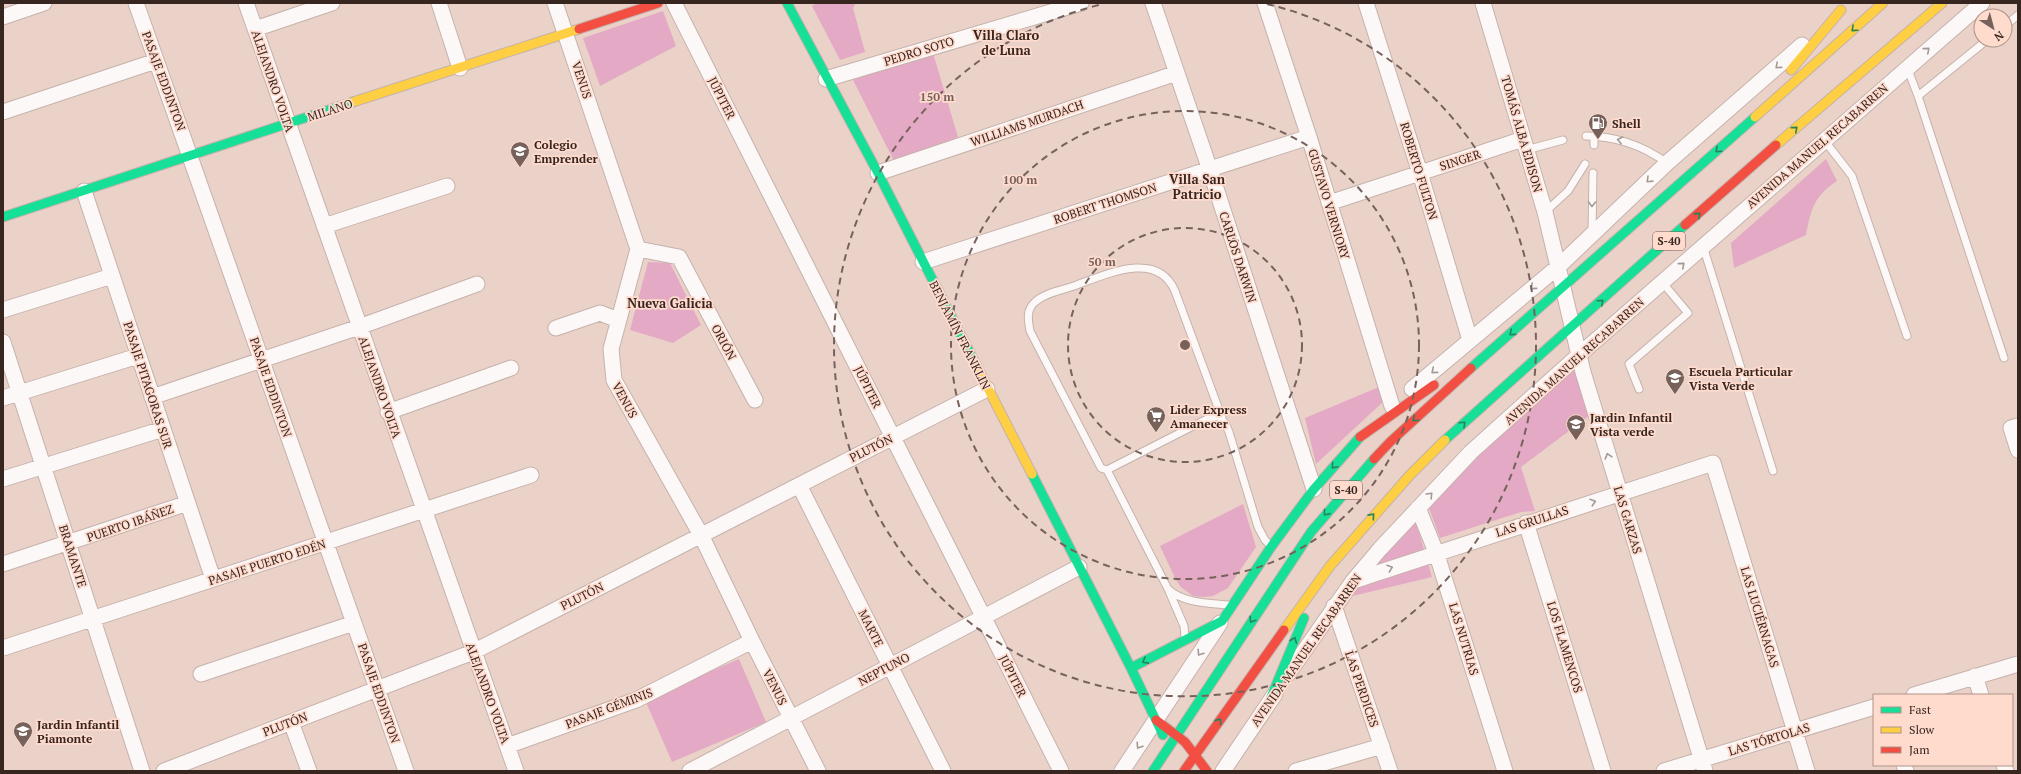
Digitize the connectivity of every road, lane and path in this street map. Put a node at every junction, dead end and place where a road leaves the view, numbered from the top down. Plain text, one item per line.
1 (44, 3) edge
2 (136, 3) edge
3 (246, 3) edge
4 (332, 3) edge
5 (439, 3) edge
6 (555, 3) edge
7 (658, 3) edge
8 (674, 3) edge
9 (787, 3) edge
10 (1081, 3) edge
11 (1153, 3) edge
12 (1265, 3) edge
13 (1366, 3) edge
14 (1483, 3) edge
15 (1883, 3) edge
16 (1942, 3) edge
17 (1982, 3) edge
18 (1845, 6) edge
19 (3, 17) edge
20 (255, 29) junction
21 (567, 33) junction
22 (1977, 48) edge
23 (156, 61) junction
24 (1907, 67) junction
25 (460, 68) junction
26 (1177, 73) junction
27 (826, 79) junction
28 (1918, 96) junction
29 (3, 112) edge
30 (288, 124) junction
31 (1747, 124) junction
32 (1586, 136) dead end
33 (1309, 137) junction
34 (1563, 140) dead end
35 (1824, 140) junction
36 (1525, 145) junction
37 (190, 156) junction
38 (1667, 163) junction
39 (1585, 164) dead end
40 (1210, 170) junction
41 (878, 173) junction
42 (1420, 173) junction
43 (1593, 173) dead end
44 (448, 186) dead end
45 (84, 191) junction
46 (1329, 203) junction
47 (1545, 212) junction
48 (3, 217) edge
49 (324, 226) junction
50 (1592, 235) junction
51 (1703, 246) junction
52 (638, 249) junction
53 (923, 262) junction
54 (1559, 266) junction
55 (112, 276) junction
56 (1662, 282) junction
57 (477, 284) dead end
58 (1563, 289) junction
59 (3, 310) edge
60 (618, 320) junction
61 (359, 327) junction
62 (556, 328) dead end
63 (1572, 328) junction
64 (1907, 336) dead end
65 (1470, 340) junction
66 (3, 342) edge
67 (1501, 342) junction
68 (1579, 355) junction
69 (138, 356) junction
70 (2004, 358) dead end
71 (262, 360) junction
72 (511, 368) dead end
73 (987, 389) junction
74 (1639, 389) dead end
75 (20, 393) junction
76 (152, 397) junction
77 (3, 398) edge
78 (755, 400) dead end
79 (1392, 406) junction
80 (388, 412) junction
81 (1222, 418) junction
82 (2015, 427) edge
83 (163, 429) junction
84 (893, 436) junction
85 (1360, 437) junction
86 (2018, 450) edge
87 (1713, 463) joint
88 (44, 466) junction
89 (1107, 470) junction
90 (1774, 471) dead end
91 (531, 475) dead end
92 (3, 479) edge
93 (799, 485) junction
94 (1314, 489) junction
95 (1620, 493) junction
96 (188, 503) junction
97 (1418, 508) junction
98 (423, 511) junction
99 (1526, 523) junction
100 (701, 535) junction
101 (69, 543) junction
102 (326, 543) junction
103 (1271, 547) junction
104 (1436, 552) junction
105 (3, 564) edge
106 (1330, 566) junction
107 (1079, 567) junction
108 (213, 580) junction
109 (1353, 581) junction
110 (1168, 589) junction
111 (1232, 606) junction
112 (1334, 606) junction
113 (984, 617) junction
114 (94, 618) junction
115 (1222, 621) junction
116 (354, 623) junction
117 (1185, 640) junction
118 (752, 641) junction
119 (3, 648) edge
120 (472, 652) junction
121 (2018, 664) edge
122 (891, 666) junction
123 (1131, 668) junction
124 (202, 674) dead end
125 (1975, 676) junction
126 (378, 689) junction
127 (1917, 694) edge
128 (1981, 694) edge
129 (1270, 702) junction
130 (1873, 707) edge
131 (791, 718) junction
132 (1156, 720) junction
133 (292, 722) junction
134 (1795, 731) junction
135 (1178, 734) junction
136 (507, 746) junction
137 (1382, 746) junction
138 (1169, 748) junction
139 (1196, 753) junction
140 (1703, 765) edge
141 (142, 771) edge
142 (164, 771) edge
143 (309, 771) edge
144 (406, 771) edge
145 (516, 771) edge
146 (690, 771) edge
147 (818, 771) edge
148 (943, 771) edge
149 (1061, 771) edge
150 (1122, 771) edge
151 (1153, 771) edge
152 (1184, 771) edge
153 (1207, 771) edge
154 (1223, 771) edge
155 (1296, 771) edge
156 (1390, 771) edge
157 (1505, 771) edge
158 (1603, 771) edge
159 (1664, 771) edge
160 (1806, 771) edge

1 - 19 street
2 - 23 street, PASAJE EDDINTON
3 - 20 street, ALEJANDRO VOLTA
4 - 20 street
5 - 25 street
6 - 21 street, VENUS
7 - 21 main road, MILANO
8 - 84 street, JÚPITER
9 - 27 main road, BENJAMÍN FRANKLIN
10 - 27 street, PEDRO SOTO
11 - 26 street, CARLOS DARWIN
12 - 33 street, GUSTAVO VERNIORY
13 - 42 street, ROBERTO FULTON
14 - 36 street, TOMÁS ALBA EDISON
15 -> 31 main road, S-40
63 -> 16 main road, S-40
24 -> 17 street, AVENIDA MANUEL RECABARREN
18 - 31 main road
18 -> 38 street
20 - 30 street, ALEJANDRO VOLTA
21 - 25 main road, MILANO
21 - 52 street, VENUS
22 - 28 lane
23 - 29 street
23 - 37 street, PASAJE EDDINTON
24 - 28 lane
24 - 35 street, AVENIDA MANUEL RECABARREN
25 - 30 main road, MILANO
26 - 40 street, CARLOS DARWIN
26 - 41 street, WILLIAMS MURDACH
27 - 41 main road, BENJAMÍN FRANKLIN
28 - 70 lane
30 - 37 main road, MILANO
30 - 49 street, ALEJANDRO VOLTA
31 -> 58 main road, S-40
38 -> 32 lane
33 - 40 street, ROBERT THOMSON
33 - 46 street, GUSTAVO VERNIORY
34 - 36 lane
35 - 51 street, AVENIDA MANUEL RECABARREN
35 - 64 lane
36 - 42 street, SINGER
36 - 47 street, TOMÁS ALBA EDISON
37 - 45 main road, MILANO
37 - 71 street, PASAJE EDDINTON
38 -> 50 street
39 - 47 lane
40 - 53 street, ROBERT THOMSON
40 - 94 street, CARLOS DARWIN
41 - 53 main road, BENJAMÍN FRANKLIN
42 - 46 street, SINGER
42 - 65 street, ROBERTO FULTON
43 -> 50 lane
44 - 49 street
45 - 48 main road, MILANO
45 - 55 street, PASAJE PITAGORAS SUR
46 - 79 street, GUSTAVO VERNIORY
47 - 54 street, TOMÁS ALBA EDISON
49 - 61 street, ALEJANDRO VOLTA
50 - 54 street
56 -> 51 street, AVENIDA MANUEL RECABARREN
51 - 90 lane
52 - 60 street, VENUS
52 - 78 street, ORIÓN
53 - 73 main road, BENJAMÍN FRANKLIN
54 - 58 street, LAS GARZAS
54 -> 65 street
55 - 59 street
55 - 69 street, PASAJE PITAGORAS SUR
56 - 68 street, AVENIDA MANUEL RECABARREN
56 - 74 lane
57 - 61 street
58 - 63 street, LAS GARZAS
58 -> 67 main road, S-40
60 - 62 street
60 - 100 street, VENUS
61 - 71 street
61 - 80 street, ALEJANDRO VOLTA
63 - 68 street, LAS GARZAS
106 -> 63 main road, S-40
65 -> 79 street
66 - 75 street, BRAMANTE
67 - 85 main road
67 -> 135 main road, S-40
95 -> 68 street, LAS GARZAS
97 -> 68 street, AVENIDA MANUEL RECABARREN
69 - 75 street
69 - 76 street, PASAJE PITAGORAS SUR
71 - 76 street
71 - 102 street, PASAJE EDDINTON
72 - 80 street
73 - 84 street, PLUTÓN
73 - 107 main road, BENJAMÍN FRANKLIN
75 - 77 street
75 - 88 street, BRAMANTE
76 - 83 street, PASAJE PITAGORAS SUR
79 - 85 street
80 - 98 street, ALEJANDRO VOLTA
81 - 89 lane
81 - 89 lane
81 - 103 lane
82 - 86 street
83 - 88 street
83 - 96 street, PASAJE PITAGORAS SUR
84 - 93 street, PLUTÓN
84 - 113 street, JÚPITER
85 -> 94 main road
87 - 95 street, LAS GRULLAS
87 - 134 street, LAS LUCIÉRNAGAS
88 - 92 street
88 - 101 street, BRAMANTE
89 - 110 lane
91 - 98 street, PASAJE PUERTO EDÉN
93 - 100 street, PLUTÓN
93 - 122 street, MARTE
94 - 103 main road
99 -> 95 street, LAS GRULLAS
95 - 140 street, LAS GARZAS
96 - 101 street, PUERTO IBÁÑEZ
96 - 108 street, PASAJE PITAGORAS SUR
97 - 104 street, LAS NUTRIAS
97 - 109 street, AVENIDA MANUEL RECABARREN
98 - 102 street, PASAJE PUERTO EDÉN
98 - 120 street, ALEJANDRO VOLTA
99 - 104 street, LAS GRULLAS
99 - 158 street, LOS FLAMENCOS
100 - 118 street, VENUS
100 - 120 street, PLUTÓN
101 - 105 street, PUERTO IBÁÑEZ
101 - 114 street, BRAMANTE
102 - 108 street, PASAJE PUERTO EDÉN
102 - 116 street, PASAJE EDDINTON
103 - 111 main road
109 -> 104 street, LAS GRULLAS
104 - 157 street, LAS NUTRIAS
129 -> 106 main road
139 -> 106 main road, S-40
107 - 113 street, NEPTUNO
107 - 123 main road, BENJAMÍN FRANKLIN
108 - 114 street, PASAJE PUERTO EDÉN
109 - 112 street, AVENIDA MANUEL RECABARREN
110 - 111 lane
110 - 117 lane
111 - 115 main road
112 - 129 street, AVENIDA MANUEL RECABARREN
112 - 137 street, LAS PERDICES
113 - 122 street, NEPTUNO
113 - 149 street, JÚPITER
114 - 119 street, PASAJE PUERTO EDÉN
114 - 141 street, BRAMANTE
115 - 117 main road
115 -> 132 street
116 - 124 street
116 - 126 street, PASAJE EDDINTON
117 -> 123 main road
118 - 131 street, VENUS
118 - 136 street, PASAJE GÉMINIS
120 - 126 street, PLUTÓN
120 - 136 street, ALEJANDRO VOLTA
121 - 125 street
122 - 131 street, NEPTUNO
122 - 148 street, MARTE
123 - 132 main road, BENJAMÍN FRANKLIN
125 - 127 street
125 - 128 street
126 - 133 street, PLUTÓN
126 - 144 street, PASAJE EDDINTON
129 - 154 street, AVENIDA MANUEL RECABARREN
130 - 134 street, LAS TÓRTOLAS
131 - 146 street, NEPTUNO
131 - 147 street, VENUS
132 - 135 main road
132 - 138 main road, BENJAMÍN FRANKLIN
132 -> 150 street
133 - 142 street, PLUTÓN
133 - 143 street
134 - 140 street, LAS TÓRTOLAS
134 - 160 street, LAS LUCIÉRNAGAS
135 - 138 main road, S-40
135 - 139 main road
136 - 145 street, ALEJANDRO VOLTA
137 - 155 street
137 - 156 street, LAS PERDICES
138 - 151 main road, S-40
138 - 152 main road, BENJAMÍN FRANKLIN
139 - 152 main road, S-40
139 - 153 main road
140 - 159 street, LAS TÓRTOLAS

